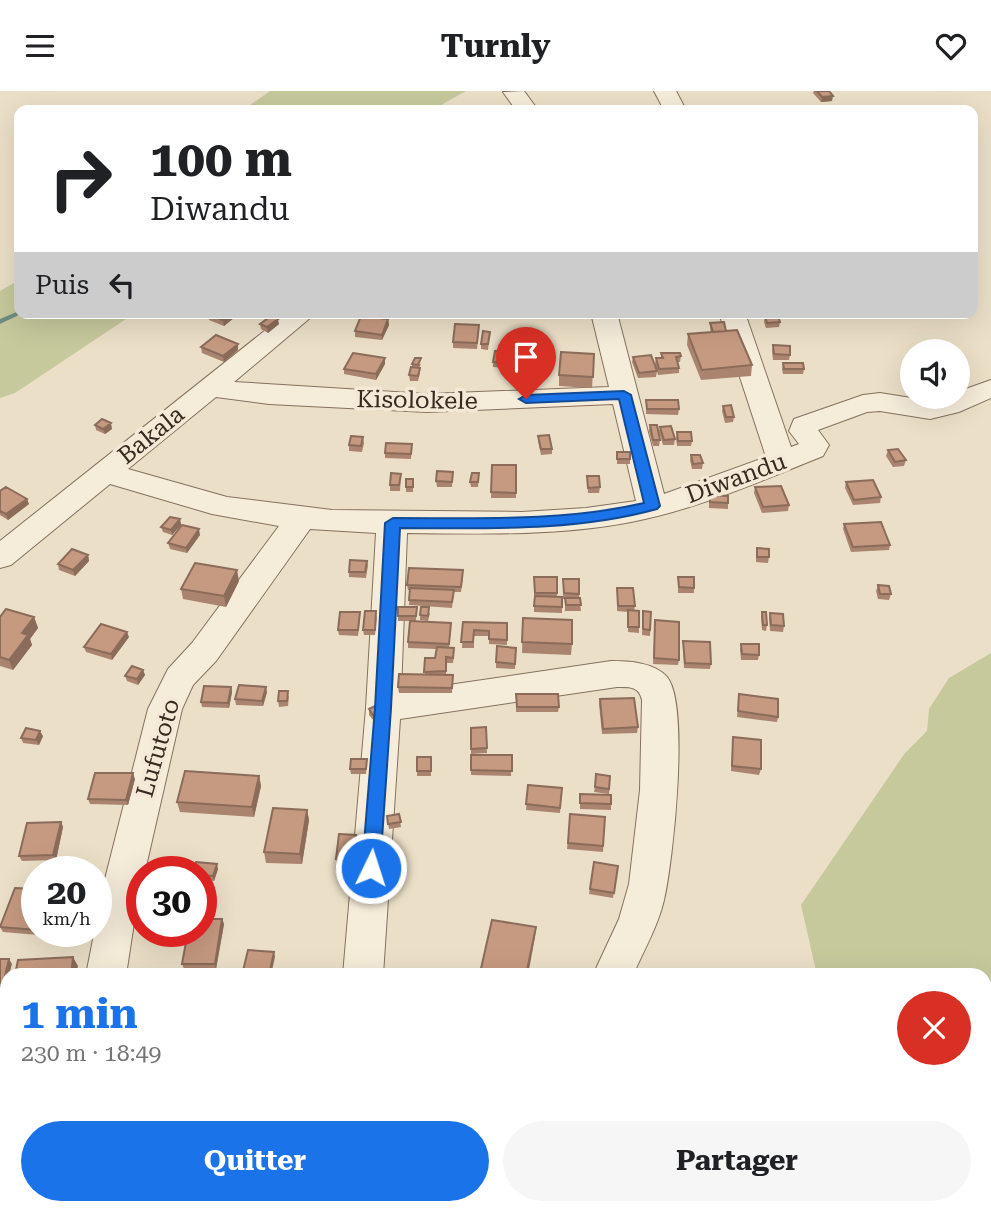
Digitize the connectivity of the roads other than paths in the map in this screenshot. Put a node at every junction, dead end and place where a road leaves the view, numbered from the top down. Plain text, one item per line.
1 (296, 319) edge
2 (605, 319) edge
3 (734, 319) edge
4 (210, 388) junction
5 (991, 388) edge
6 (624, 395) junction
7 (782, 461) junction
8 (106, 472) junction
9 (652, 506) junction
10 (302, 517) junction
11 (393, 523) junction
12 (0, 557) edge
13 (383, 708) junction
14 (107, 968) edge
15 (364, 968) edge
16 (616, 968) edge

1 - 4 street, Bakala
2 - 6 street
3 - 7 street
4 - 6 street, Kisolokele
4 - 8 street, Bakala
5 - 7 street, Diwandu
6 - 9 street
7 - 9 street, Diwandu
8 - 10 street, Diwandu
8 - 12 street, Bakala
9 - 11 street, Diwandu
10 - 11 street, Diwandu
10 - 14 street, Lufutoto
11 - 13 street
13 - 15 street
13 - 16 street

